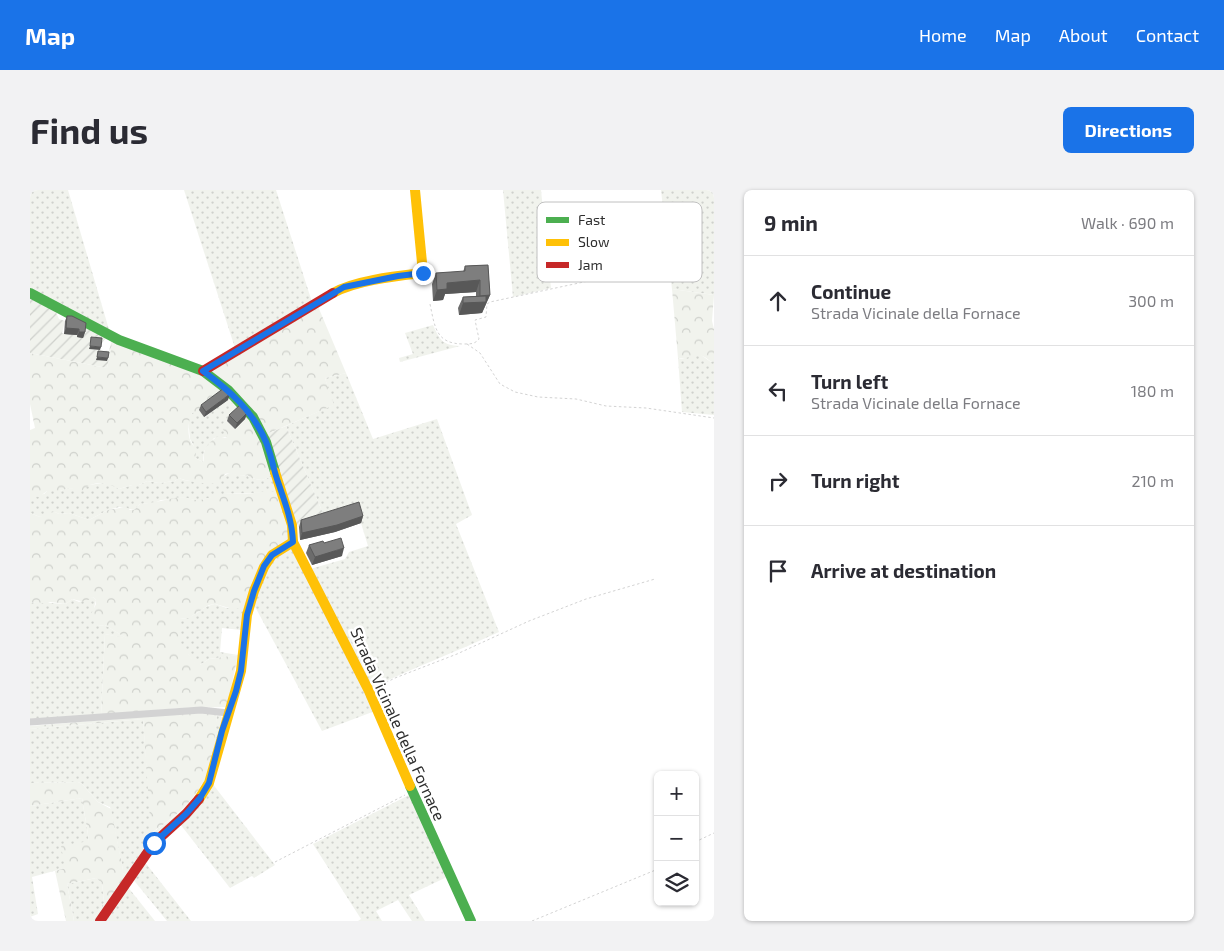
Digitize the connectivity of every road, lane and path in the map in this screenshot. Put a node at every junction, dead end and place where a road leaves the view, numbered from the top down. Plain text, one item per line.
1 (415, 190) edge
2 (584, 282) edge
3 (30, 293) edge
4 (430, 304) dead end
5 (466, 344) junction
6 (203, 371) junction
7 (714, 418) edge
8 (293, 542) junction
9 (654, 579) dead end
10 (369, 691) junction
11 (228, 713) junction
12 (30, 722) edge
13 (412, 791) junction
14 (714, 833) edge
15 (699, 840) edge
16 (275, 862) dead end
17 (654, 871) edge
18 (100, 921) edge
19 (471, 921) edge
20 (532, 921) edge

1 - 6 street
2 - 5 path
3 - 6 street, Strada Vicinale della Fornace
4 - 5 path
5 - 7 path
6 - 8 street, Strada Vicinale della Fornace
8 - 10 street, Strada Vicinale della Fornace
8 - 11 street
9 - 10 path
10 - 13 street, Strada Vicinale della Fornace
11 - 12 street
11 - 18 street
13 - 16 path
13 - 19 street, Strada Vicinale della Fornace
14 - 15 path
17 - 20 path

